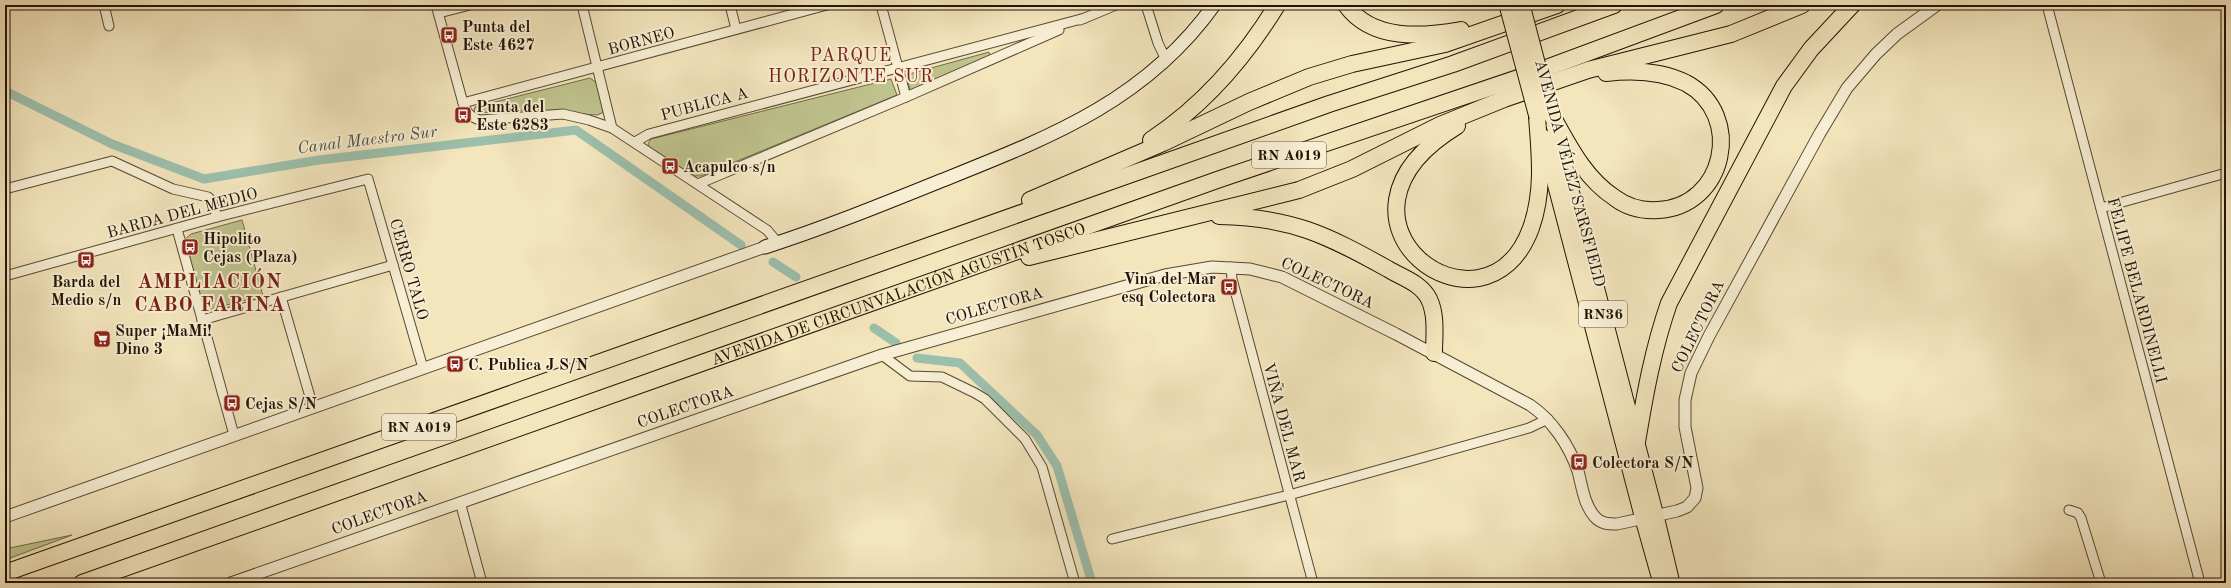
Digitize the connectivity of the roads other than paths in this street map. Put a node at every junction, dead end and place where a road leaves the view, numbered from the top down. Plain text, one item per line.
1 (104, 5) edge
2 (470, 5) edge
3 (582, 5) edge
4 (730, 5) edge
5 (827, 5) edge
6 (881, 5) edge
7 (1116, 5) edge
8 (1146, 5) edge
9 (1214, 5) edge
10 (1277, 5) edge
11 (1346, 5) edge
12 (1507, 5) edge
13 (1548, 5) edge
14 (1557, 5) edge
15 (1614, 5) edge
16 (1716, 5) edge
17 (1802, 5) edge
18 (1852, 5) edge
19 (1936, 5) edge
20 (2047, 5) edge
21 (438, 9) edge
22 (1519, 14) edge
23 (1085, 18) junction
24 (109, 26) dead end
25 (736, 29) junction
26 (998, 41) junction
27 (1002, 55) junction
28 (1166, 60) junction
29 (598, 67) junction
30 (898, 67) junction
31 (1536, 88) junction
32 (906, 98) junction
33 (463, 103) junction
34 (1544, 115) junction
35 (612, 128) junction
36 (635, 142) junction
37 (1111, 166) junction
38 (2226, 173) edge
39 (368, 179) joint
40 (698, 184) junction
41 (5, 189) edge
42 (2101, 208) junction
43 (217, 217) junction
44 (1182, 218) junction
45 (177, 229) junction
46 (778, 243) junction
47 (765, 247) joint
48 (891, 260) junction
49 (393, 265) junction
50 (1231, 268) junction
51 (956, 274) junction
52 (5, 276) edge
53 (281, 298) junction
54 (202, 320) junction
55 (1434, 354) junction
56 (882, 355) junction
57 (424, 368) junction
58 (313, 407) junction
59 (1548, 419) junction
60 (234, 435) junction
61 (1636, 442) junction
62 (1289, 495) junction
63 (460, 502) junction
64 (2069, 510) dead end
65 (5, 517) edge
66 (1650, 518) junction
67 (1112, 539) dead end
68 (133, 565) junction
69 (5, 573) edge
70 (82, 583) edge
71 (97, 583) edge
72 (231, 583) edge
73 (482, 583) edge
74 (1076, 583) edge
75 (1313, 583) edge
76 (1661, 583) edge
77 (1672, 583) edge
78 (2101, 583) edge
79 (2200, 583) edge

1 - 24 street
2 - 21 street
3 - 29 street
4 - 25 street
5 - 25 street, BORNEO
6 - 30 street
7 - 23 street, PUBLICA A
8 - 28 street
9 - 28 main road
10 - 37 highway
11 - 22 highway
12 - 34 highway, AVENIDA VÉLEZ SARSFIELD / RN36, bridge
13 - 22 highway
14 - 22 highway
15 - 48 highway, AVENIDA DE CIRCUNVALACIÓN AGUSTÍN TOSCO / RN A019
16 - 51 highway, AVENIDA DE CIRCUNVALACIÓN AGUSTÍN TOSCO / RN A019
17 - 31 highway
18 - 61 highway
19 - 66 street, COLECTORA
20 - 42 street, FELIPE BELARDINELLI
21 - 33 street
22 - 34 highway, AVENIDA VÉLEZ SARSFIELD / RN36, bridge
22 - 37 highway
23 - 26 street, PUBLICA A
23 - 27 street, PUBLICA A
25 - 29 street, BORNEO
26 - 27 street
26 - 30 street, PUBLICA A
27 - 32 street, PUBLICA A
28 - 46 main road
29 - 33 street, BORNEO
29 - 35 street
30 - 32 street
30 - 36 street, PUBLICA A
31 - 34 highway
31 - 34 highway
31 - 44 highway
32 - 40 street, PUBLICA A
33 - 35 street
34 - 61 highway, AVENIDA VÉLEZ SARSFIELD / RN36
34 - 66 highway, AVENIDA VÉLEZ SARSFIELD / RN36
35 - 36 street
36 - 40 street
37 - 48 highway
38 - 42 street
39 - 43 street, BARDA DEL MEDIO
39 - 49 street, CERRO TALO
40 - 46 street
41 - 43 street
42 - 79 street, FELIPE BELARDINELLI
43 - 45 street, BARDA DEL MEDIO
44 - 51 highway
44 - 55 highway
45 - 52 street, BARDA DEL MEDIO
45 - 54 street
46 - 47 main road
47 - 57 street
48 - 69 highway, AVENIDA DE CIRCUNVALACIÓN AGUSTÍN TOSCO / RN A019
49 - 53 street
49 - 57 street, CERRO TALO
50 - 55 street, COLECTORA
50 - 56 street, COLECTORA
50 - 62 street, VIÑA DEL MAR
51 - 68 highway, AVENIDA DE CIRCUNVALACIÓN AGUSTÍN TOSCO / RN A019
53 - 54 street
53 - 58 street
54 - 60 street
55 - 59 street, COLECTORA
56 - 63 street, COLECTORA
56 - 74 street
57 - 58 street
58 - 60 street
59 - 62 street
59 - 66 street, COLECTORA
60 - 65 street
61 - 66 highway, AVENIDA VÉLEZ SARSFIELD / RN36
62 - 67 street
62 - 75 street, VIÑA DEL MAR
63 - 72 street, COLECTORA
63 - 73 street
64 - 78 street
66 - 76 highway, AVENIDA VÉLEZ SARSFIELD / RN36
66 - 77 highway, AVENIDA VÉLEZ SARSFIELD / RN36
68 - 70 highway, AVENIDA DE CIRCUNVALACIÓN AGUSTÍN TOSCO / RN A019
68 - 71 highway

